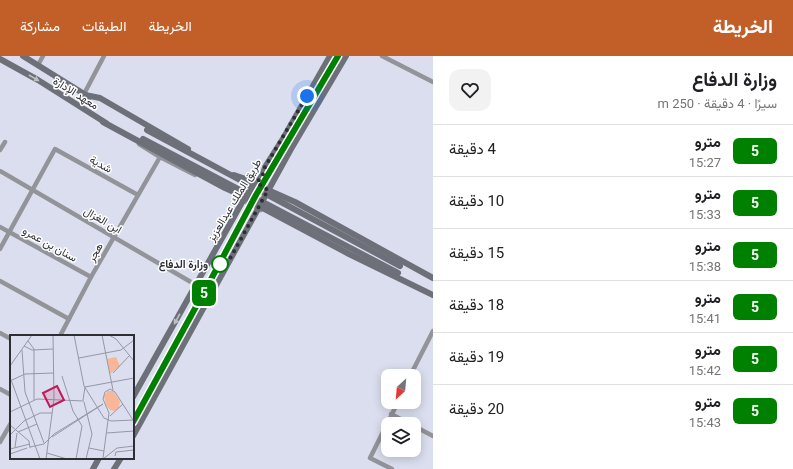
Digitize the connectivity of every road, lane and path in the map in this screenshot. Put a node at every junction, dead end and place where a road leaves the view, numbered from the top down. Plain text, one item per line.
1 (23, 56) edge
2 (43, 56) edge
3 (104, 56) edge
4 (330, 56) edge
5 (346, 56) edge
6 (382, 56) edge
7 (0, 59) edge
8 (38, 65) junction
9 (433, 82) edge
10 (85, 94) junction
11 (104, 122) junction
12 (5, 142) dead end
13 (0, 150) edge
14 (160, 157) junction
15 (0, 171) edge
16 (231, 173) junction
17 (257, 183) junction
18 (225, 188) junction
19 (32, 190) junction
20 (268, 190) junction
21 (138, 195) junction
22 (245, 198) junction
23 (298, 204) junction
24 (258, 207) junction
25 (284, 219) junction
26 (0, 227) edge
27 (10, 232) junction
28 (114, 237) junction
29 (0, 249) edge
30 (387, 273) junction
31 (91, 277) junction
32 (433, 279) edge
33 (0, 281) edge
34 (196, 285) junction
35 (433, 291) edge
36 (433, 296) edge
37 (69, 319) junction
38 (433, 331) edge
39 (0, 333) edge
40 (61, 335) edge
41 (10, 338) edge
42 (414, 369) edge
43 (0, 389) edge
44 (10, 394) edge
45 (134, 395) edge
46 (394, 409) edge
47 (392, 414) junction
48 (397, 417) edge
49 (10, 425) edge
50 (421, 429) edge
51 (134, 434) edge
52 (432, 434) edge
53 (0, 442) edge
54 (98, 459) edge
55 (119, 459) edge
56 (93, 469) edge
57 (114, 469) edge
58 (392, 469) edge

1 - 8 main road, معهد الإدارة
2 - 8 street
3 - 10 street
4 - 17 main road, طريق الملك عبدالعزيز
5 - 20 main road
6 - 9 street
7 -> 11 main road, معهد الإدارة
8 - 10 main road, معهد الإدارة
10 - 16 main road
10 - 32 main road, معهد الإدارة, bridge
11 - 14 street
11 - 18 main road
11 - 35 main road, معهد الإدارة, bridge
12 - 13 street
14 - 21 street, هجر
14 - 22 street
15 - 19 street, ابن الغزال
16 - 17 main road
16 - 18 main road
17 - 20 main road
17 - 22 main road, طريق الملك عبدالعزيز
18 - 22 main road
19 - 21 street, شدية
19 - 27 street
19 - 28 street, ابن الغزال
20 - 23 main road
20 - 24 main road
21 - 28 street, هجر
22 - 24 main road
22 - 34 main road, طريق الملك عبدالعزيز
23 - 25 main road
23 - 32 main road
24 - 25 main road
24 - 30 street
24 - 51 main road
25 - 30 main road
26 - 27 street, سنان بن عمرو
27 - 29 street
27 - 31 street, سنان بن عمرو
28 - 31 street, هجر
28 - 34 street, ابن الغزال
30 - 36 main road
31 - 37 street, هجر
33 - 37 street
34 -> 45 main road, طريق الملك عبدالعزيز
37 - 40 street, هجر
38 - 42 street
39 - 41 street
43 - 44 street
46 - 47 street
47 - 48 street
47 - 58 street
49 - 53 street
50 - 52 street
54 - 56 main road
55 - 57 main road

